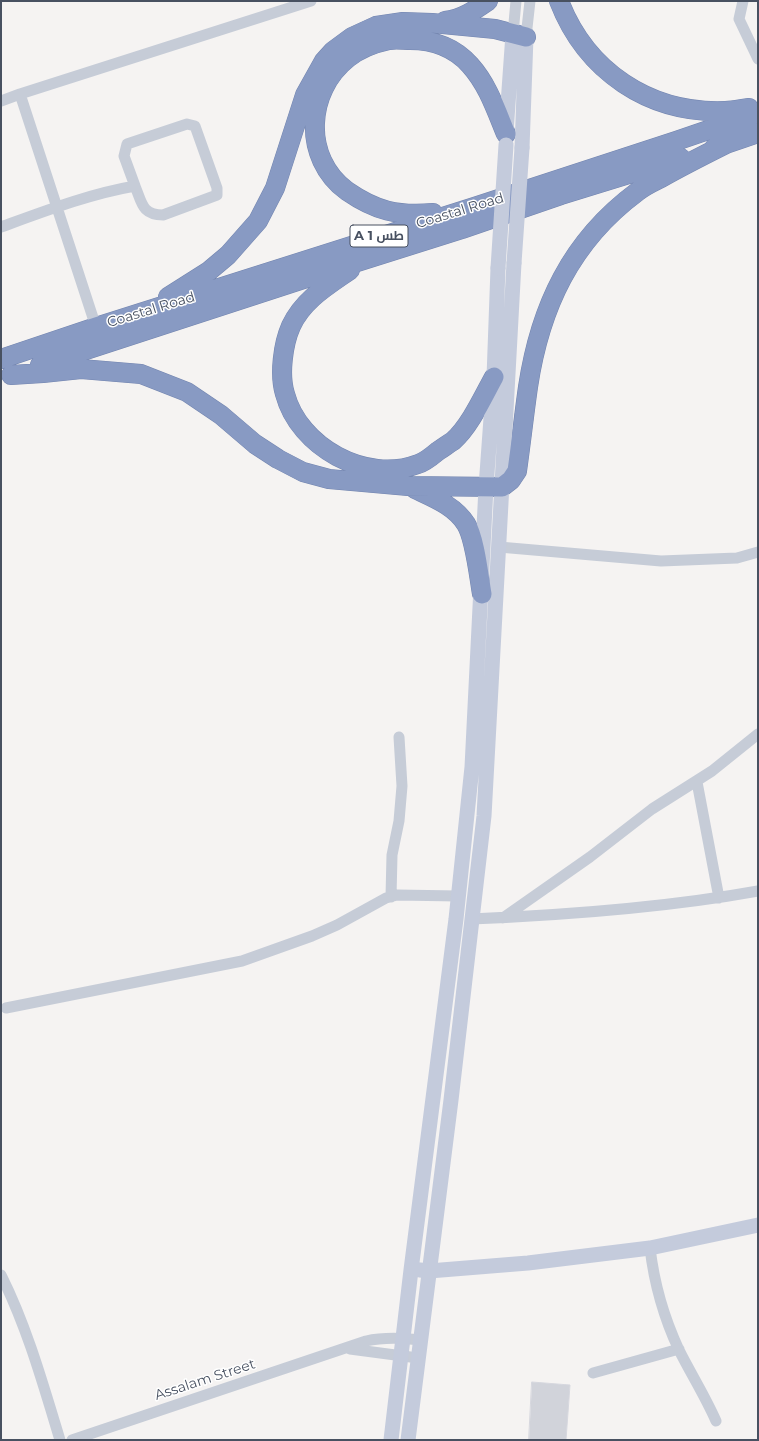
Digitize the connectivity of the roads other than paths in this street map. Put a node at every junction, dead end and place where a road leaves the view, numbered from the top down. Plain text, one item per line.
1 (312, 1) edge
2 (488, 1) edge
3 (516, 1) edge
4 (530, 1) edge
5 (559, 1) edge
6 (743, 1) edge
7 (432, 23) junction
8 (520, 35) junction
9 (758, 59) edge
10 (20, 94) junction
11 (1, 101) edge
12 (758, 107) edge
13 (758, 114) edge
14 (758, 134) edge
15 (506, 139) junction
16 (726, 144) junction
17 (135, 186) junction
18 (56, 206) junction
19 (474, 207) junction
20 (1, 227) edge
21 (360, 261) junction
22 (141, 313) junction
23 (96, 327) junction
24 (1, 359) edge
25 (6, 376) edge
26 (494, 377) junction
27 (408, 486) junction
28 (494, 487) junction
29 (499, 547) junction
30 (758, 552) edge
31 (482, 594) junction
32 (758, 734) edge
33 (399, 737) dead end
34 (697, 782) junction
35 (758, 891) edge
36 (458, 896) junction
37 (390, 897) junction
38 (719, 898) junction
39 (503, 918) junction
40 (471, 919) junction
41 (6, 1008) dead end
42 (758, 1225) edge
43 (650, 1248) junction
44 (411, 1270) junction
45 (429, 1271) junction
46 (1, 1275) edge
47 (403, 1338) junction
48 (421, 1340) junction
49 (347, 1349) junction
50 (679, 1349) junction
51 (401, 1356) junction
52 (418, 1358) junction
53 (592, 1373) dead end
54 (716, 1421) dead end
55 (60, 1440) edge
56 (72, 1440) edge
57 (391, 1440) edge
58 (408, 1440) edge

1 - 10 street
2 - 7 highway
3 - 8 street
4 - 8 street
5 - 12 highway
6 - 9 street
7 - 8 highway
7 - 22 highway
8 - 15 main road
8 - 28 main road, bridge
10 - 11 street
10 - 18 street
13 - 19 highway, Coastal Road / A 1 طس
14 - 16 highway, Coastal Road / A 1 طس
15 - 19 highway
15 - 26 main road, bridge
16 - 21 highway, Coastal Road / A 1 طس
16 - 28 highway
17 - 17 street
17 - 18 street
18 - 20 street
18 - 23 street
19 - 22 highway, Coastal Road / A 1 طس
21 - 25 highway, Coastal Road / A 1 طس
21 - 26 highway
22 - 23 highway, Coastal Road / A 1 طس
23 - 24 highway, Coastal Road / A 1 طس
25 - 27 highway
26 - 28 main road
27 - 28 highway
27 - 31 highway
28 - 29 main road
28 - 31 main road
29 - 30 street
29 - 40 main road
31 - 36 main road
32 - 34 street
33 - 37 street
34 - 38 street
34 - 39 street
35 - 38 street
36 - 37 street
36 - 44 main road
37 - 41 street
38 - 39 street
39 - 40 street
40 - 45 main road
42 - 43 main road
43 - 45 main road
43 - 50 street
44 - 45 main road
44 - 47 main road
45 - 48 main road
46 - 55 street
47 - 48 street, Assalam Street
47 - 49 street, Assalam Street
47 - 51 main road
48 - 52 main road
49 - 51 street
49 - 56 street, Assalam Street
50 - 53 street
50 - 54 street
51 - 52 street
51 - 57 main road
52 - 58 main road

